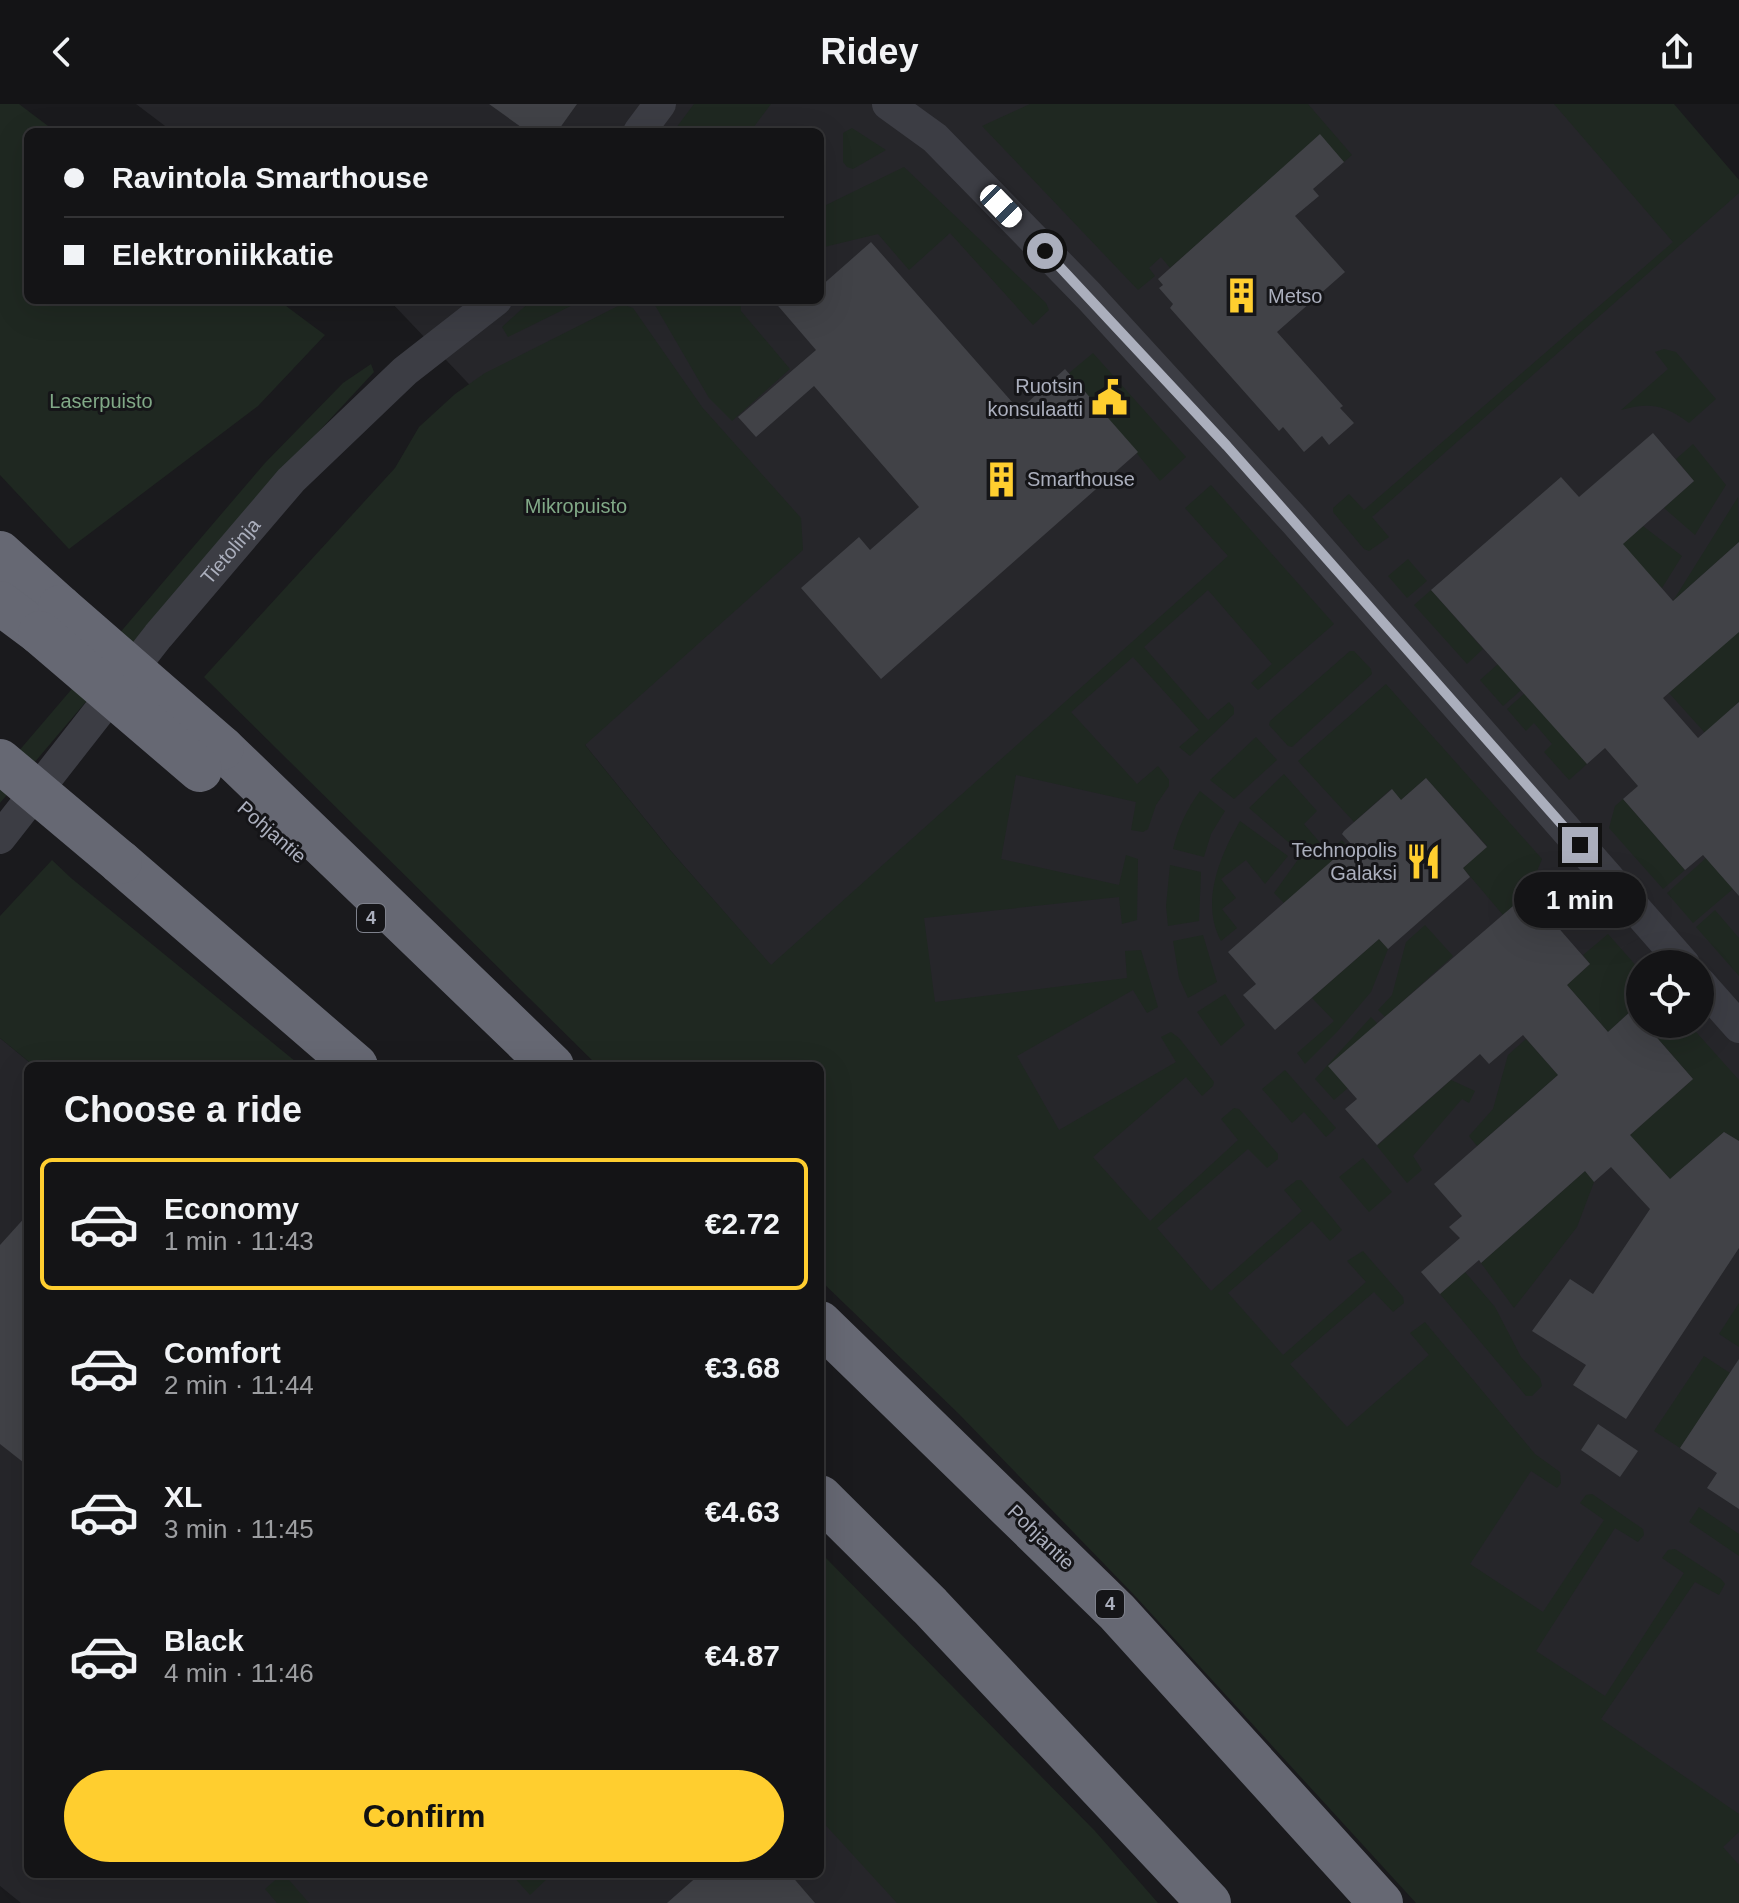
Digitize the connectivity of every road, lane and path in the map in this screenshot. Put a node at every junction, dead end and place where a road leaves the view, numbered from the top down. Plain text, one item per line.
1 (660, 104) edge
2 (888, 104) edge
3 (642, 128) edge
4 (491, 304) edge
5 (0, 553) edge
6 (0, 603) edge
7 (50, 620) junction
8 (211, 759) junction
9 (0, 761) edge
10 (0, 838) edge
11 (1672, 950) edge
12 (1714, 999) edge
13 (1739, 1027) edge
14 (351, 1062) edge
15 (537, 1062) edge
16 (548, 1062) edge
17 (824, 1327) edge
18 (824, 1501) edge
19 (1209, 1903) edge
20 (1381, 1903) edge

1 - 3 street
2 - 11 street
4 - 10 street, Tietolinja
5 - 7 highway
6 - 7 highway, Pohjantie / 4
7 - 8 highway, Pohjantie / 4, bridge
8 - 15 highway, Pohjantie / 4
8 - 16 highway
9 - 14 highway, bridge
12 - 13 street
17 - 20 highway, Pohjantie / 4
18 - 19 highway

